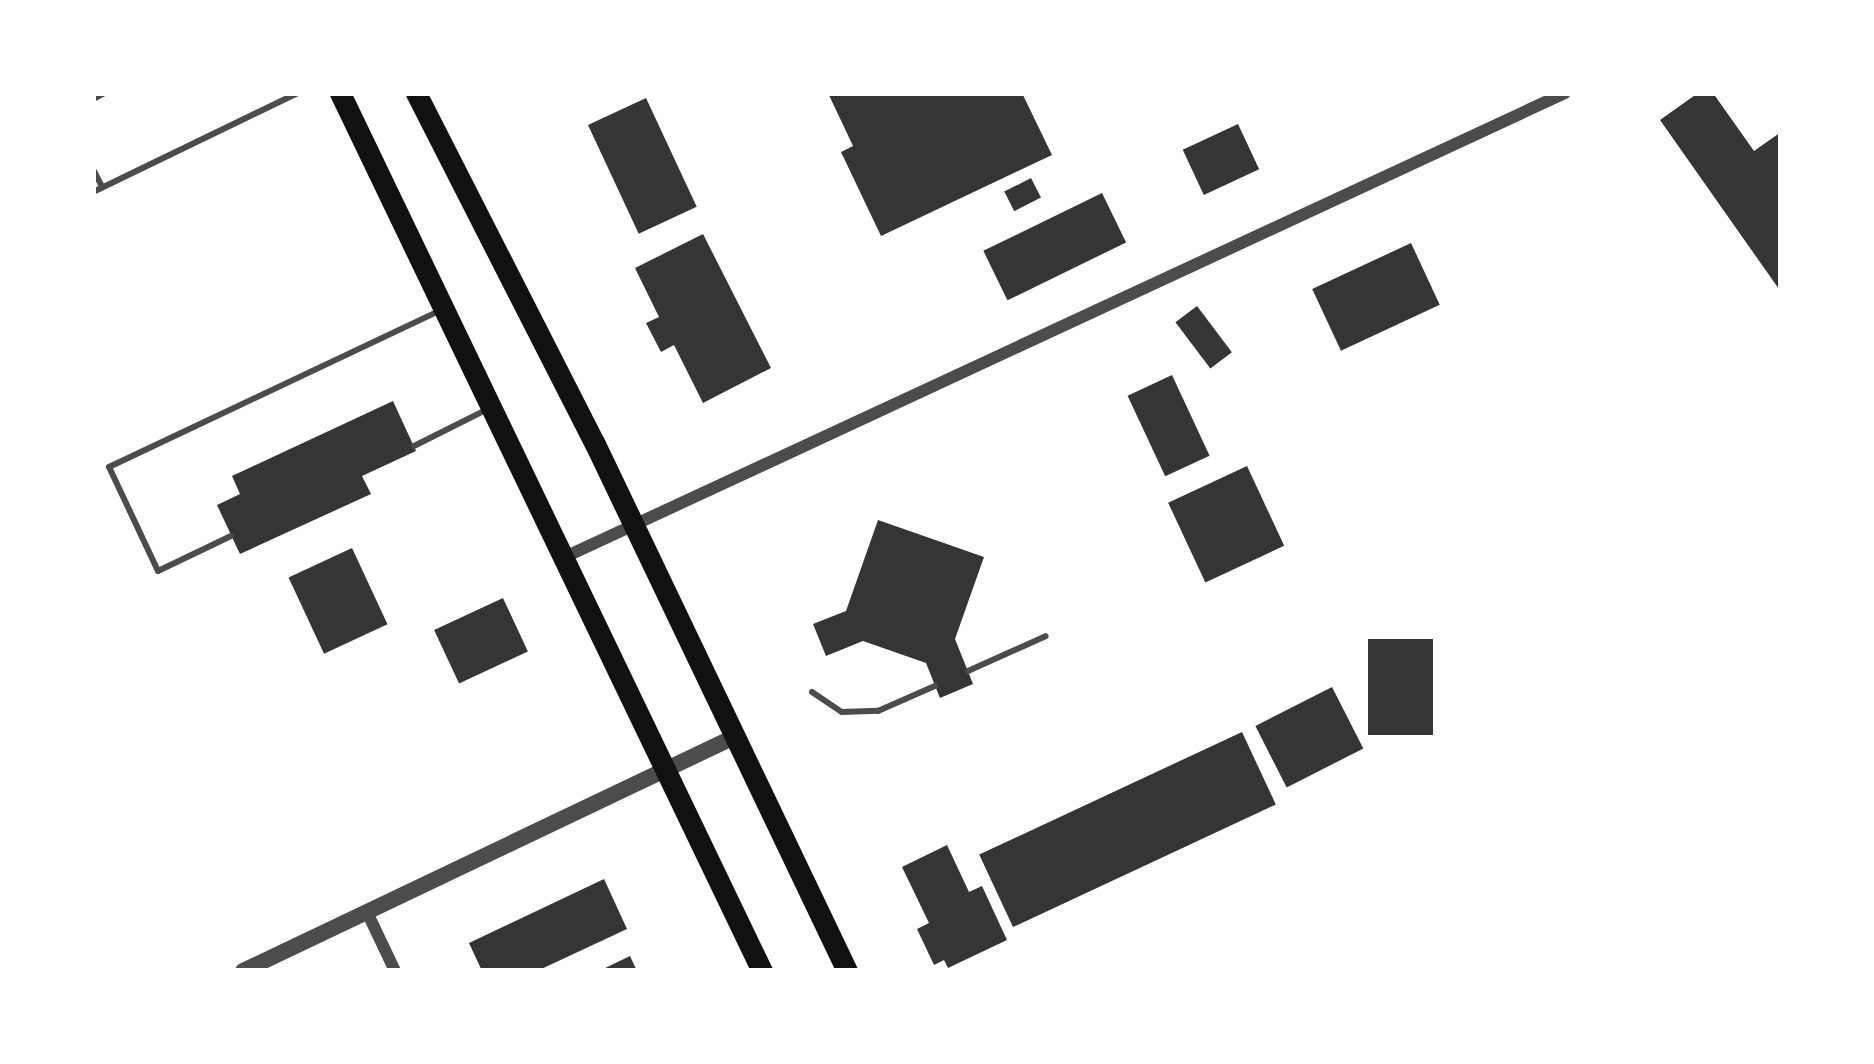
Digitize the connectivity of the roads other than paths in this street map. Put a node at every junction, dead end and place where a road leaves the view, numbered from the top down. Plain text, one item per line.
1 (105, 93) edge
2 (298, 93) edge
3 (340, 93) edge
4 (416, 93) edge
5 (1565, 93) edge
6 (93, 99) edge
7 (93, 169) edge
8 (102, 188) junction
9 (93, 192) edge
10 (445, 308) junction
11 (494, 406) junction
12 (414, 446) dead end
13 (634, 525) junction
14 (231, 536) dead end
15 (567, 556) junction
16 (1046, 636) dead end
17 (968, 671) dead end
18 (935, 686) dead end
19 (812, 692) dead end
20 (734, 737) junction
21 (666, 770) junction
22 (367, 912) junction
23 (243, 971) edge
24 (395, 971) edge
25 (762, 971) edge
26 (847, 971) edge

1 - 6 lane
2 - 8 lane
3 - 10 highway
4 - 13 highway
5 - 13 street
7 - 8 lane
8 - 9 lane
10 - 11 highway
10 - 14 lane
11 - 12 lane
11 - 15 highway
13 - 15 street
13 - 20 highway
15 - 21 highway
16 - 17 lane
18 - 19 lane
20 - 21 street
20 - 26 highway
21 - 22 street
21 - 25 highway
22 - 23 street
22 - 24 street

